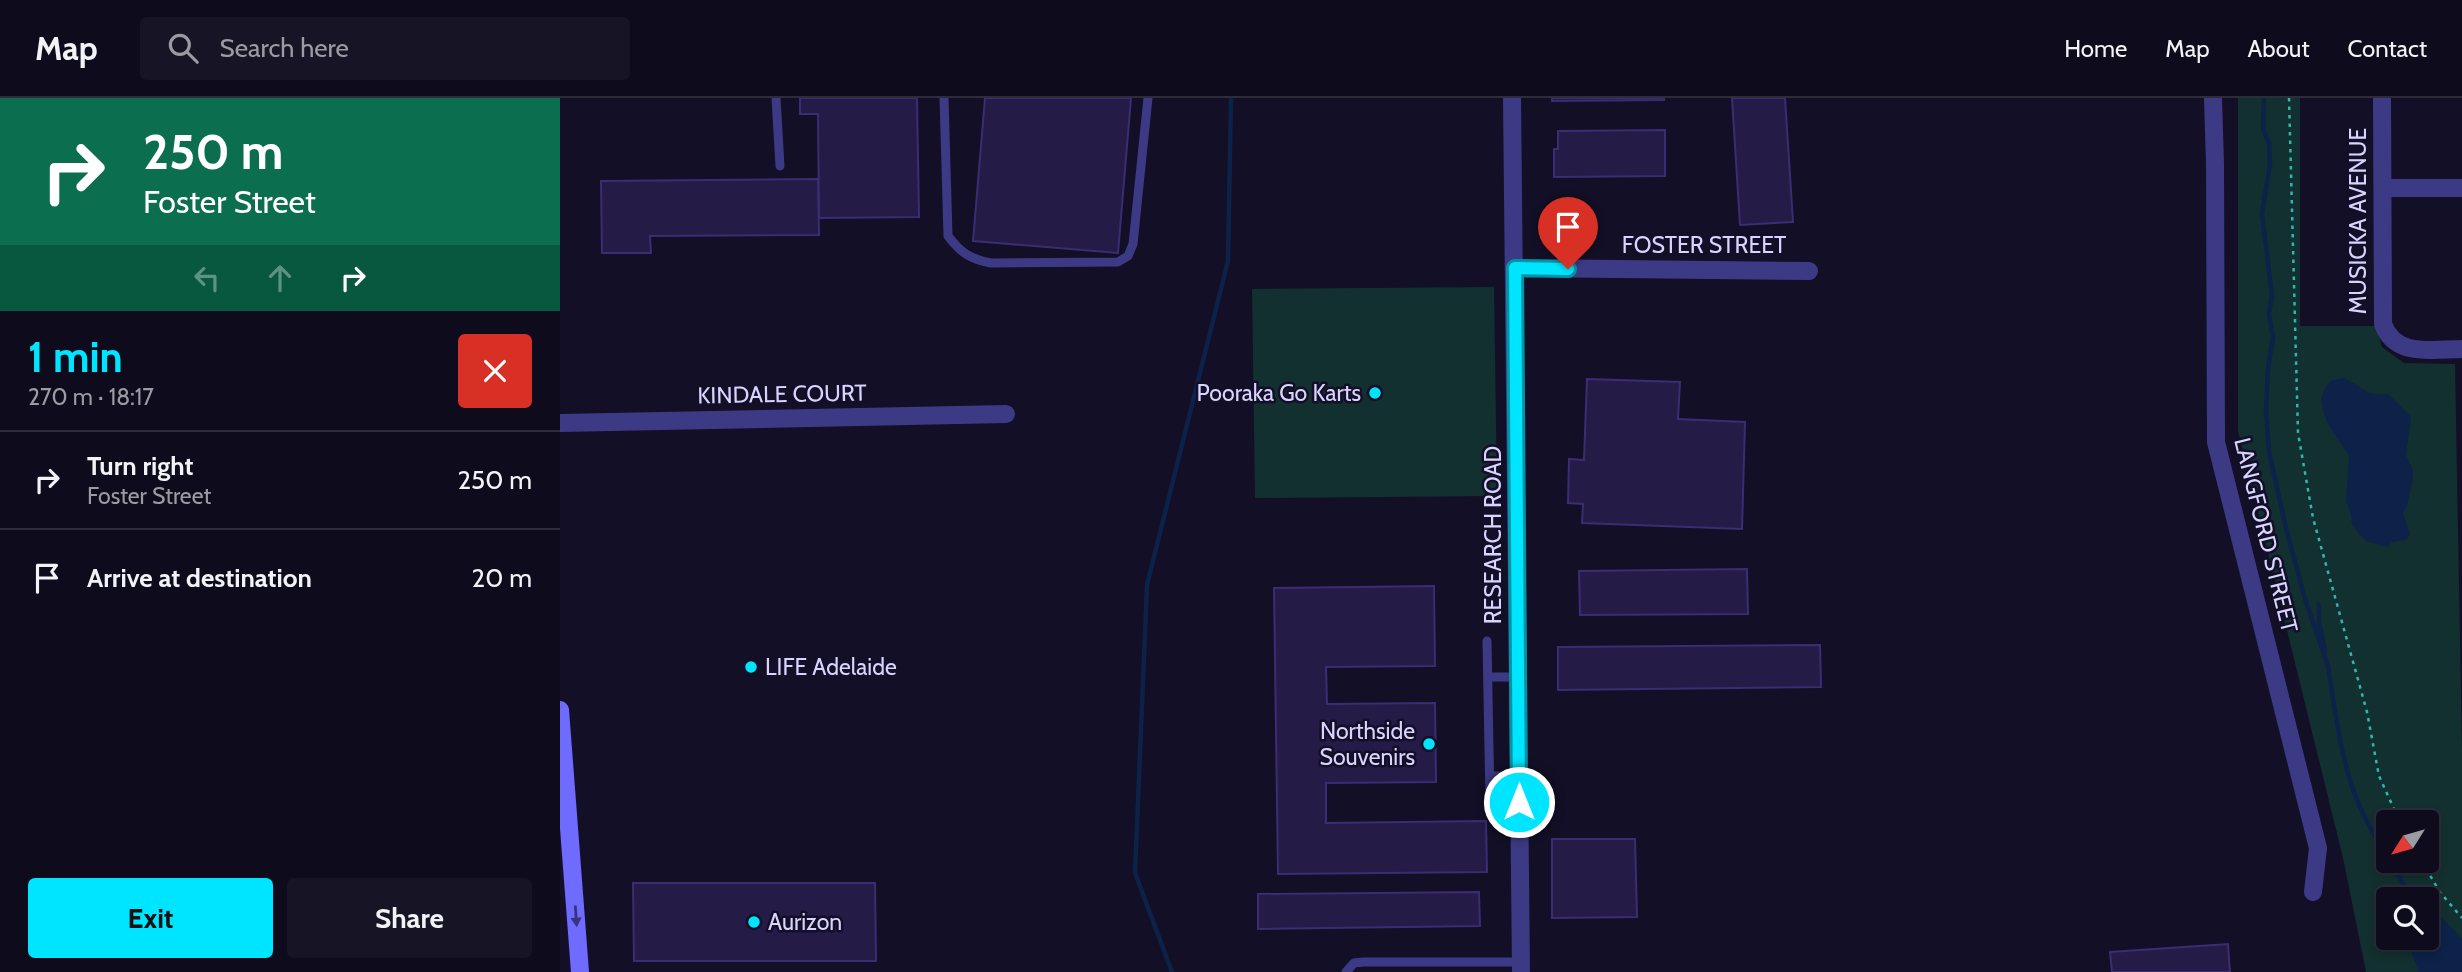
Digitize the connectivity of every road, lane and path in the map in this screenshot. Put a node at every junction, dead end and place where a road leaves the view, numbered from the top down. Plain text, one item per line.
1 (776, 98) edge
2 (944, 98) edge
3 (1148, 98) edge
4 (1512, 98) edge
5 (2213, 98) edge
6 (2289, 98) edge
7 (2382, 98) edge
8 (780, 166) dead end
9 (2382, 188) junction
10 (2462, 188) edge
11 (1515, 268) junction
12 (1809, 271) dead end
13 (2462, 349) edge
14 (1006, 414) dead end
15 (560, 423) edge
16 (1487, 641) dead end
17 (1488, 677) junction
18 (1518, 677) junction
19 (560, 710) edge
20 (1490, 776) junction
21 (1519, 776) junction
22 (1490, 802) dead end
23 (2395, 810) edge
24 (566, 860) edge
25 (2429, 873) edge
26 (2313, 892) dead end
27 (2462, 918) edge
28 (1521, 967) edge
29 (580, 972) edge
30 (1346, 972) edge

1 - 8 lane
2 - 3 lane
4 - 11 street, RESEARCH ROAD
5 - 26 street, LANGFORD STREET
6 - 23 path
7 - 9 street, MUSICKA AVENUE
9 - 10 street
9 - 13 street, MUSICKA AVENUE
11 - 12 street, FOSTER STREET
11 - 18 street, RESEARCH ROAD
14 - 15 street, KINDALE COURT
16 - 17 lane
17 - 18 lane
17 - 20 lane
18 - 21 street, RESEARCH ROAD
19 - 24 street
20 - 21 lane
20 - 22 lane
21 - 28 street, RESEARCH ROAD
24 -> 29 street
25 - 27 path
28 - 30 lane

